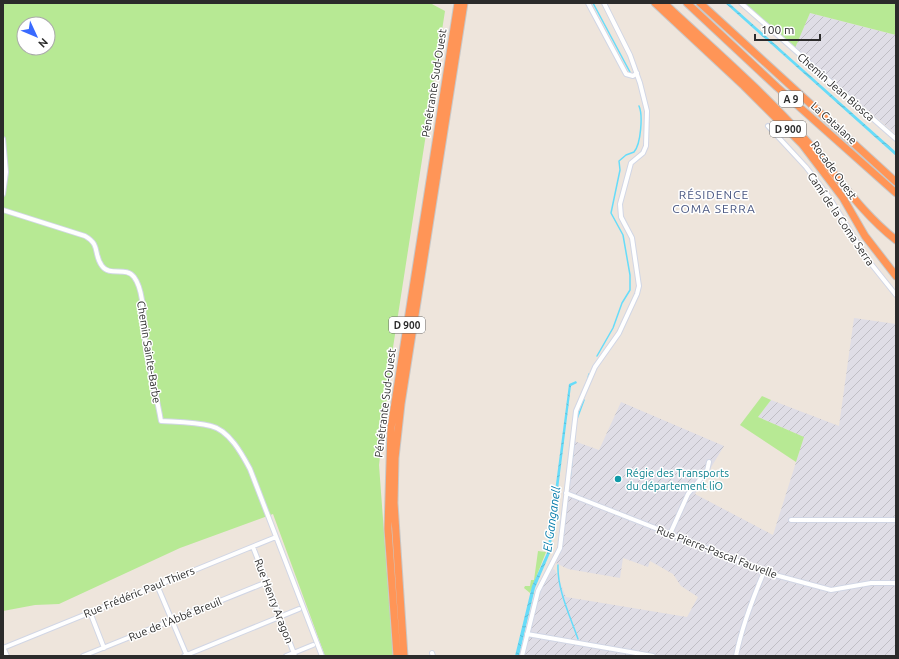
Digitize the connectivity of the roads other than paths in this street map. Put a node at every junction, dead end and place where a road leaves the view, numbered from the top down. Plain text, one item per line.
1 (458, 3) edge
2 (464, 3) edge
3 (588, 3) edge
4 (604, 3) edge
5 (655, 3) edge
6 (664, 3) edge
7 (687, 3) edge
8 (700, 3) edge
9 (740, 3) edge
10 (637, 73) junction
11 (768, 126) dead end
12 (896, 138) edge
13 (3, 139) edge
14 (896, 182) edge
15 (896, 193) edge
16 (3, 194) edge
17 (3, 210) edge
18 (896, 240) edge
19 (896, 276) edge
20 (896, 295) edge
21 (709, 462) dead end
22 (566, 493) junction
23 (791, 520) dead end
24 (896, 520) edge
25 (670, 534) junction
26 (276, 537) junction
27 (252, 547) junction
28 (764, 572) junction
29 (267, 582) junction
30 (896, 583) edge
31 (157, 585) junction
32 (299, 609) dead end
33 (90, 612) junction
34 (280, 617) junction
35 (171, 620) junction
36 (527, 634) junction
37 (313, 645) dead end
38 (3, 647) edge
39 (104, 648) junction
40 (295, 654) edge
41 (7, 656) edge
42 (83, 656) edge
43 (185, 656) edge
44 (286, 656) edge
45 (322, 656) edge
46 (397, 656) edge
47 (404, 656) edge
48 (522, 656) edge
49 (653, 656) edge
50 (736, 656) edge

1 - 46 highway, Pénétrante Sud-Ouest / D 900
2 - 47 highway
3 - 10 street
4 - 10 street
5 - 19 highway, Rocade Ouest / D 900
6 - 18 highway, Rocade Ouest / D 900
7 - 15 highway, La Catalane / A 9
8 - 14 highway, La Catalane / A 9
9 - 12 street, Chemin Jean Biosca
10 - 22 street
11 - 20 street, Camí de la Coma Serra
13 - 16 street
17 - 26 street, Chemin Sainte-Barbe
21 - 25 street
22 - 25 street, Rue Pierre-Pascal Fauvelle
22 - 36 street
23 - 24 street
25 - 28 street, Rue Pierre-Pascal Fauvelle
26 - 27 street, Rue Frédéric Paul Thiers
26 - 45 street, Chemin Sainte-Barbe
27 - 29 street, Rue Henry Aragon
27 - 31 street, Rue Frédéric Paul Thiers
28 - 30 street, Rue Pierre-Pascal Fauvelle
28 - 50 street
29 - 34 street, Rue Henry Aragon
29 - 35 street, Rue de l'Abbé Breuil
31 - 33 street, Rue Frédéric Paul Thiers
31 - 35 street
32 - 34 street
33 - 38 street, Rue Frédéric Paul Thiers
33 - 39 street
34 - 40 street, Rue Henry Aragon
34 - 43 street
35 - 39 street, Rue de l'Abbé Breuil
35 - 43 street
36 - 48 street
36 - 49 street
37 - 40 street
38 - 41 street
39 - 42 street, Rue de l'Abbé Breuil
40 - 44 street

